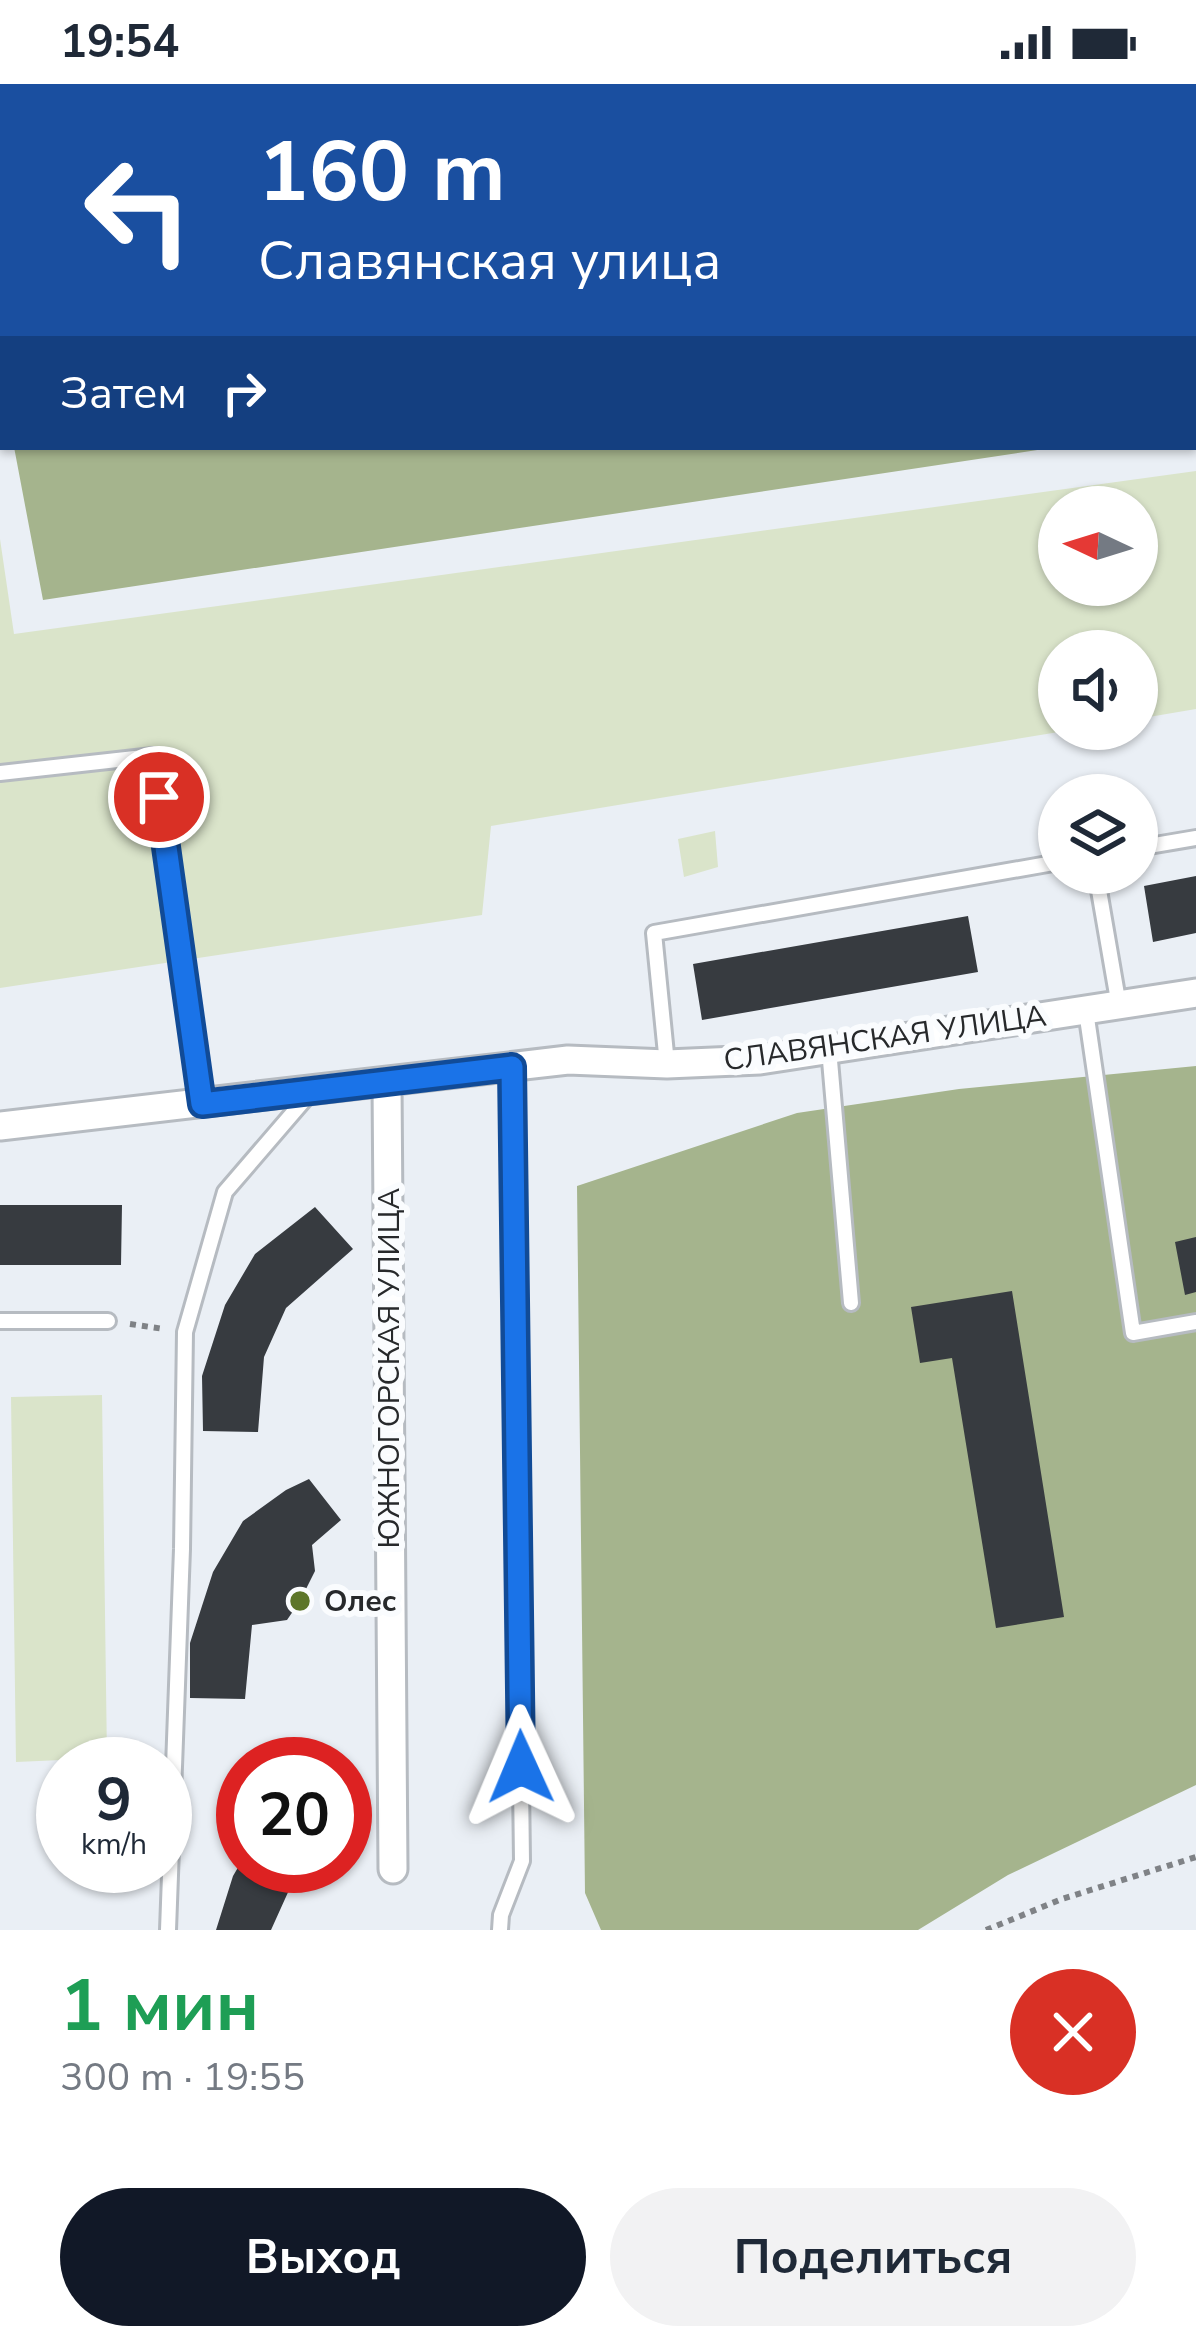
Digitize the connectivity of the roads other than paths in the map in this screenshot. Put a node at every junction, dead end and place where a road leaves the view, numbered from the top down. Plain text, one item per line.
1 (0, 773) edge
2 (1196, 838) edge
3 (1158, 844) edge
4 (1038, 866) edge
5 (1100, 894) edge
6 (1196, 993) edge
7 (1119, 1006) junction
8 (1086, 1011) junction
9 (829, 1049) junction
10 (667, 1064) junction
11 (512, 1067) junction
12 (387, 1083) junction
13 (311, 1092) junction
14 (202, 1104) junction
15 (0, 1126) edge
16 (851, 1303) dead end
17 (0, 1321) edge
18 (109, 1321) road end
19 (1196, 1322) edge
20 (393, 1869) dead end
21 (168, 1930) edge
22 (500, 1930) edge

1 - 14 lane
2 - 3 lane
4 - 10 lane
5 - 7 lane
6 - 7 street, СЛАВЯНСКАЯ УЛИЦА
7 - 8 street, СЛАВЯНСКАЯ УЛИЦА
8 - 9 street, СЛАВЯНСКАЯ УЛИЦА
8 - 19 lane
9 - 10 street, СЛАВЯНСКАЯ УЛИЦА
9 - 16 lane
10 - 11 street, СЛАВЯНСКАЯ УЛИЦА
11 - 12 street, СЛАВЯНСКАЯ УЛИЦА
11 - 22 lane
12 - 13 street, СЛАВЯНСКАЯ УЛИЦА
12 - 20 street, ЮЖНОГОРСКАЯ УЛИЦА
13 - 14 street, СЛАВЯНСКАЯ УЛИЦА
13 - 21 lane
14 - 15 street, СЛАВЯНСКАЯ УЛИЦА
17 - 18 lane

